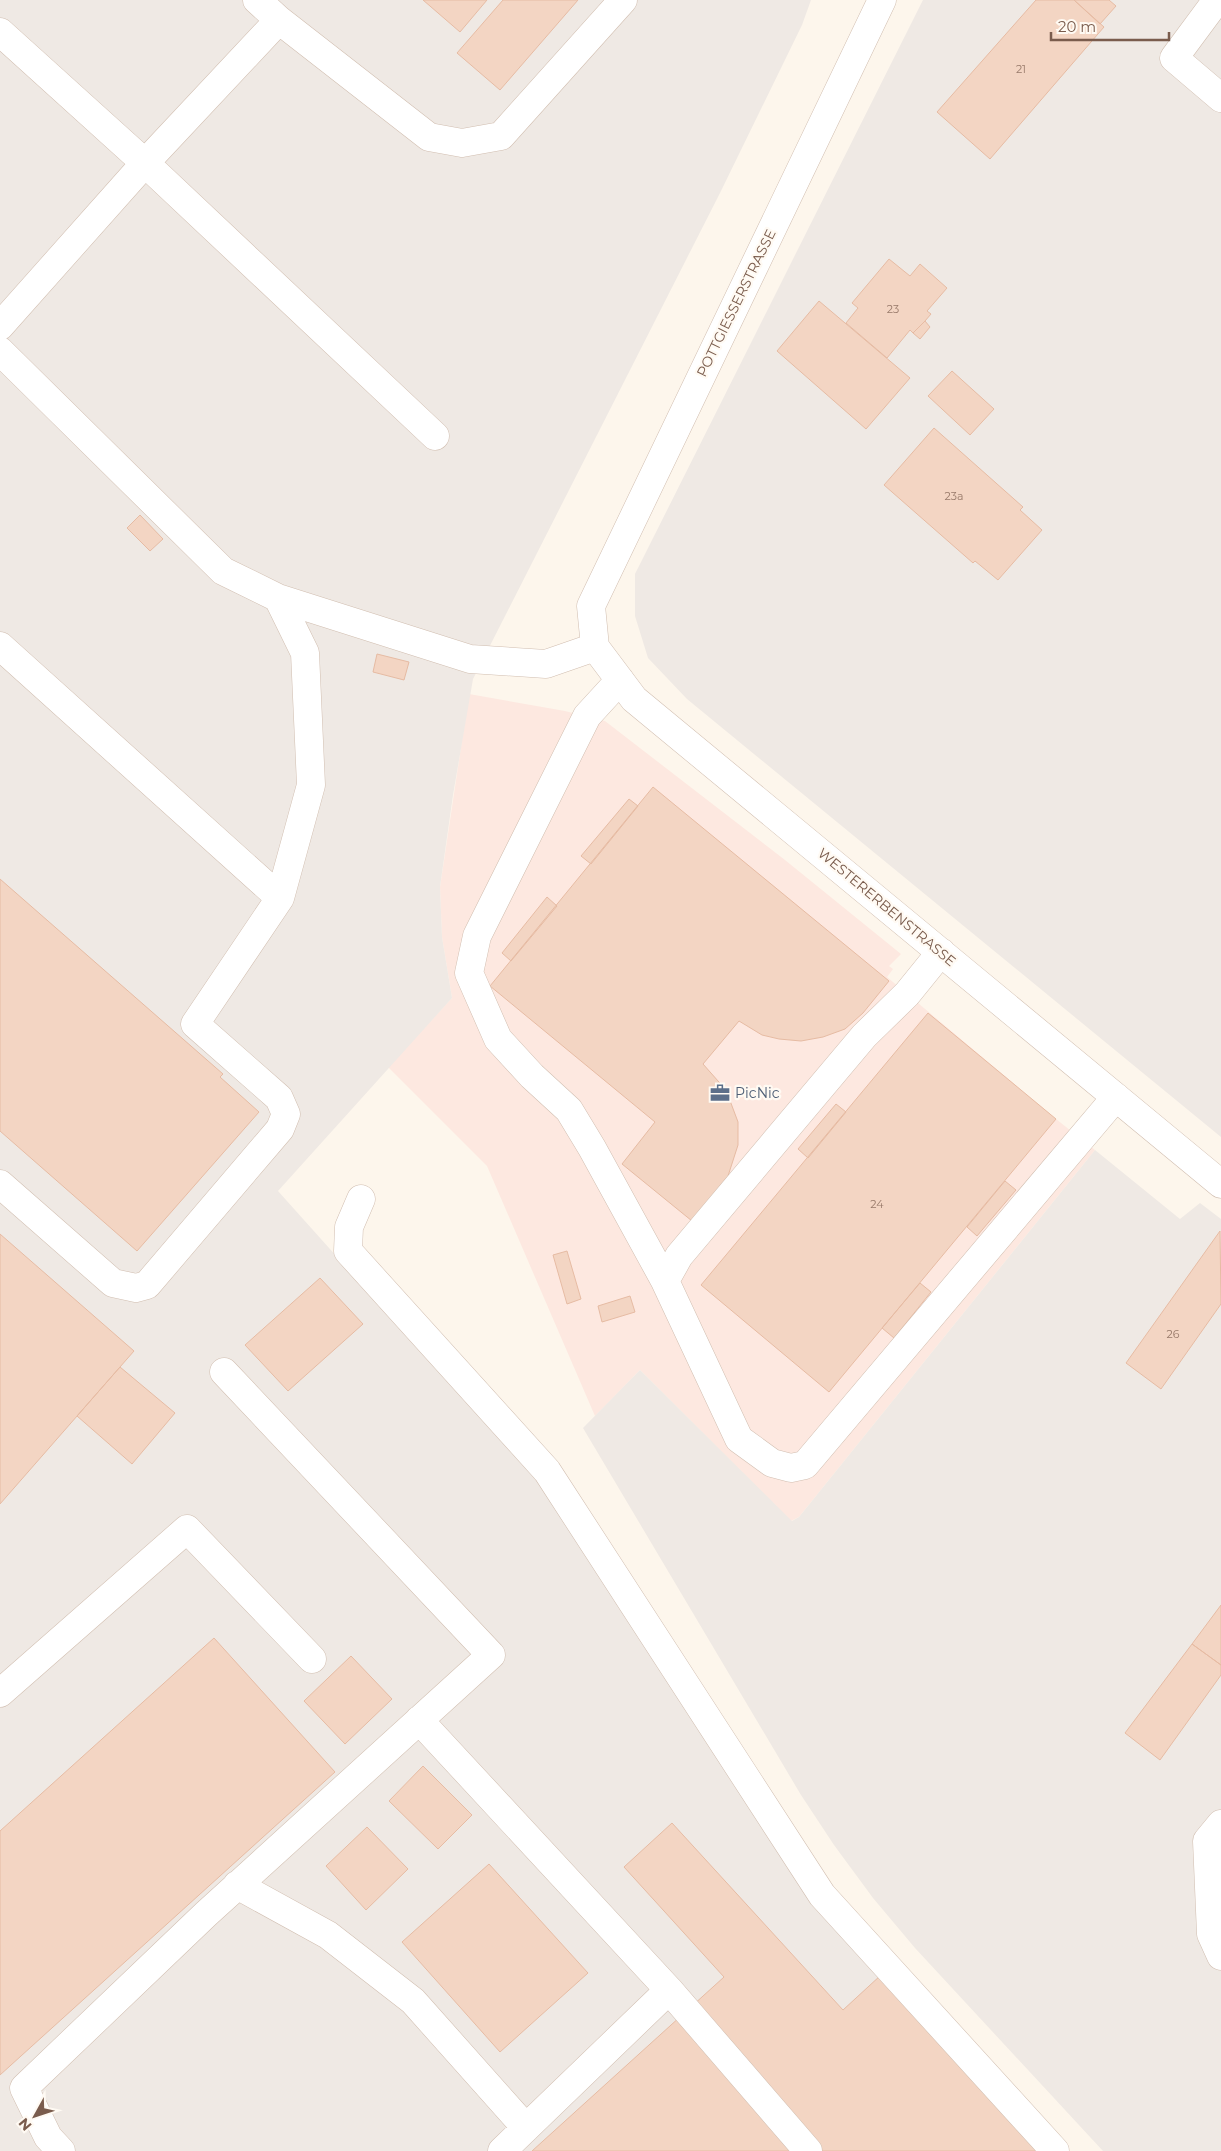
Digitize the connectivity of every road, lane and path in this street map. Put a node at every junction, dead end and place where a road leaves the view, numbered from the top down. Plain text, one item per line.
1 (257, 0) edge
2 (623, 0) edge
3 (882, 0) edge
4 (1217, 0) edge
5 (279, 20) junction
6 (0, 32) edge
7 (1221, 98) edge
8 (145, 163) junction
9 (0, 326) edge
10 (0, 352) edge
11 (435, 436) dead end
12 (278, 598) junction
13 (0, 646) edge
14 (595, 647) junction
15 (620, 680) junction
16 (280, 898) junction
17 (941, 952) junction
18 (1116, 1097) junction
19 (0, 1184) edge
20 (1221, 1184) edge
21 (360, 1199) dead end
22 (665, 1281) junction
23 (224, 1372) dead end
24 (312, 1658) dead end
25 (0, 1693) edge
26 (419, 1720) junction
27 (1221, 1824) edge
28 (237, 1885) junction
29 (1221, 1956) edge
30 (669, 1990) junction
31 (526, 2128) junction
32 (800, 2148) edge
33 (61, 2151) edge
34 (502, 2151) edge
35 (1055, 2151) edge

1 - 5 street
2 - 5 street
3 - 14 street, POTTGIESSERSTRASSE
4 - 7 street
5 - 8 street
6 - 8 street
8 - 9 street
8 - 11 street
10 - 12 street
12 - 14 street
12 - 16 street
13 - 16 street
14 - 15 street, WESTERERBENSTRASSE
15 - 17 street, WESTERERBENSTRASSE
15 - 22 street
16 - 19 street
17 - 18 street, WESTERERBENSTRASSE
17 - 22 street
18 - 20 street, WESTERERBENSTRASSE
18 - 22 street
21 - 35 street
23 - 26 street
24 - 25 street
26 - 28 street
26 - 30 street
27 - 29 street
28 - 31 street
28 - 33 street
30 - 31 street
30 - 32 street
31 - 34 street

